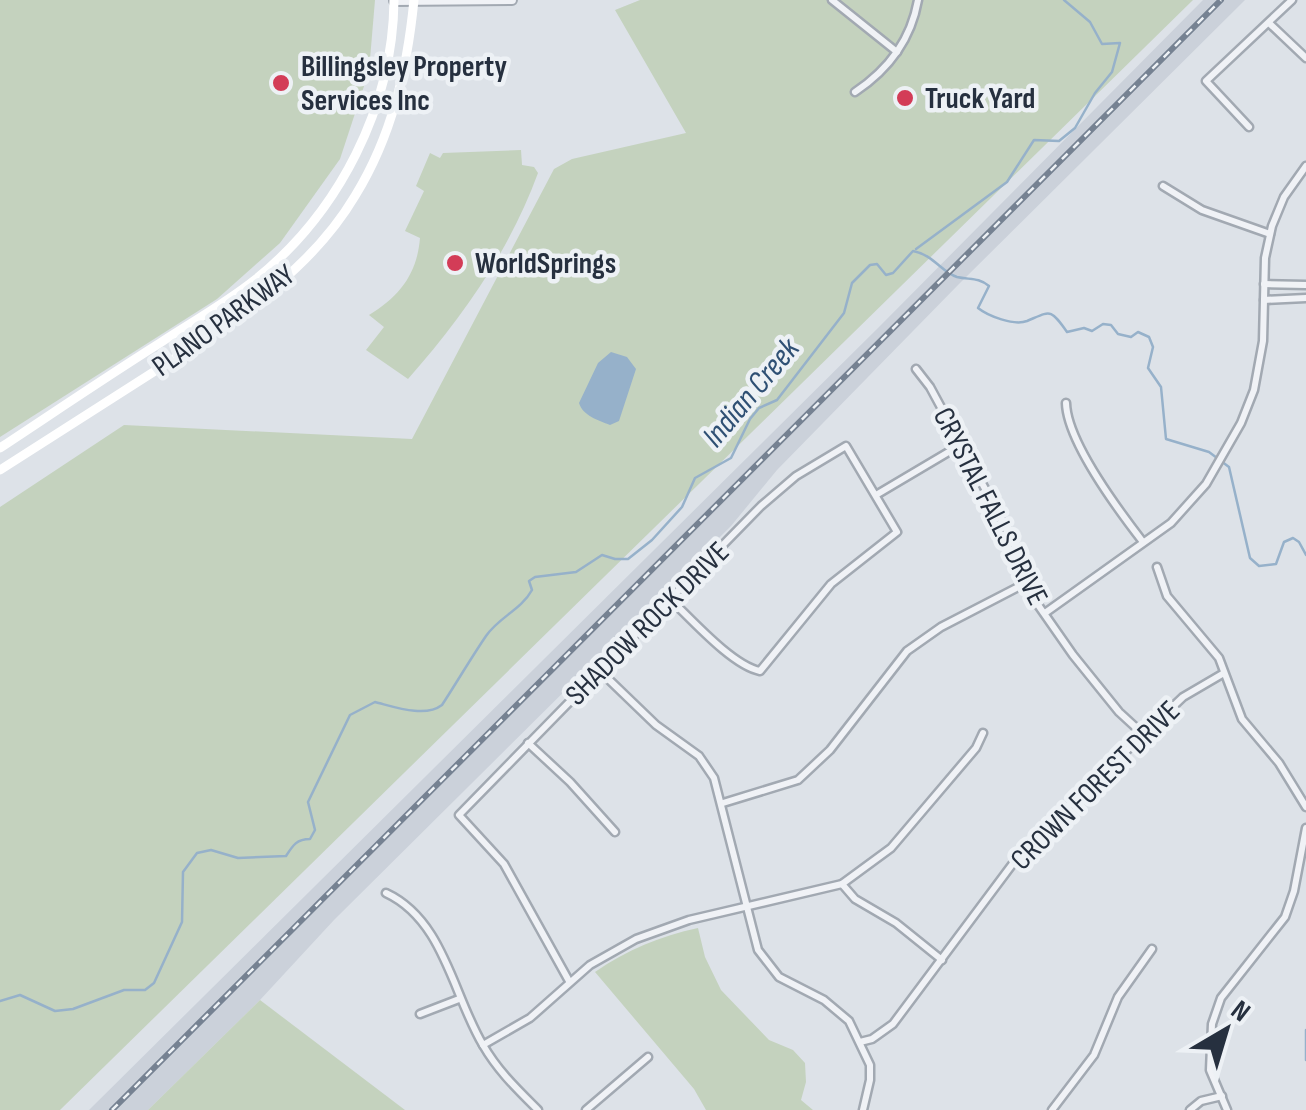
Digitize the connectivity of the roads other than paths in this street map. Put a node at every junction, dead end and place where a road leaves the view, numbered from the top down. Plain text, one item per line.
1 (394, 0) edge
2 (414, 0) edge
3 (512, 0) edge
4 (832, 0) edge
5 (918, 0) edge
6 (1292, 0) edge
7 (1270, 22) junction
8 (897, 52) junction
9 (1306, 58) edge
10 (855, 92) dead end
11 (1249, 127) dead end
12 (1306, 166) edge
13 (1162, 186) dead end
14 (1270, 234) junction
15 (1264, 284) junction
16 (1306, 285) edge
17 (1306, 298) edge
18 (1264, 300) junction
19 (916, 369) dead end
20 (1066, 404) dead end
21 (962, 444) junction
22 (0, 448) edge
23 (0, 470) edge
24 (876, 494) junction
25 (1143, 542) junction
26 (1157, 568) dead end
27 (1026, 583) junction
28 (672, 600) junction
29 (1046, 613) junction
30 (600, 671) junction
31 (1224, 673) junction
32 (983, 732) dead end
33 (1144, 735) junction
34 (528, 743) junction
35 (723, 803) junction
36 (1306, 807) edge
37 (1306, 828) edge
38 (615, 832) dead end
39 (842, 884) junction
40 (386, 893) dead end
41 (746, 907) junction
42 (1152, 949) dead end
43 (942, 960) junction
44 (569, 981) junction
45 (459, 999) junction
46 (420, 1014) dead end
47 (860, 1042) junction
48 (483, 1045) junction
49 (648, 1057) dead end
50 (1222, 1096) junction
51 (538, 1110) edge
52 (586, 1110) edge
53 (863, 1110) edge
54 (1052, 1110) edge
55 (1190, 1110) edge
56 (1227, 1110) edge

1 - 2 street
1 - 22 main road, PLANO PARKWAY
2 - 3 street
2 - 23 main road, PLANO PARKWAY
4 - 8 street
5 - 8 street
6 - 7 street
7 - 9 street
7 - 11 street
8 - 10 street
12 - 14 street
13 - 14 street
14 - 15 street
15 - 16 street
15 - 18 street
17 - 18 street
18 - 25 street
19 - 21 street, CRYSTAL FALLS DRIVE
20 - 25 street
21 - 24 street
21 - 27 street, CRYSTAL FALLS DRIVE
24 - 28 street, SHADOW ROCK DRIVE
24 - 28 street
25 - 29 street
26 - 31 street
27 - 29 street, CRYSTAL FALLS DRIVE
27 - 35 street
28 - 30 street, SHADOW ROCK DRIVE
29 - 33 street, CRYSTAL FALLS DRIVE
30 - 34 street, SHADOW ROCK DRIVE
30 - 35 street
31 - 33 street, CROWN FOREST DRIVE
31 - 36 street
32 - 39 street
33 - 43 street, CROWN FOREST DRIVE
34 - 38 street
34 - 44 street, SHADOW ROCK DRIVE
35 - 41 street
37 - 50 street
39 - 41 street
39 - 43 street
40 - 45 street
41 - 44 street
41 - 47 street
42 - 54 street
43 - 47 street, CROWN FOREST DRIVE
44 - 48 street
45 - 46 street
45 - 48 street
47 - 53 street
48 - 51 street
49 - 52 street
50 - 55 street
50 - 56 street

